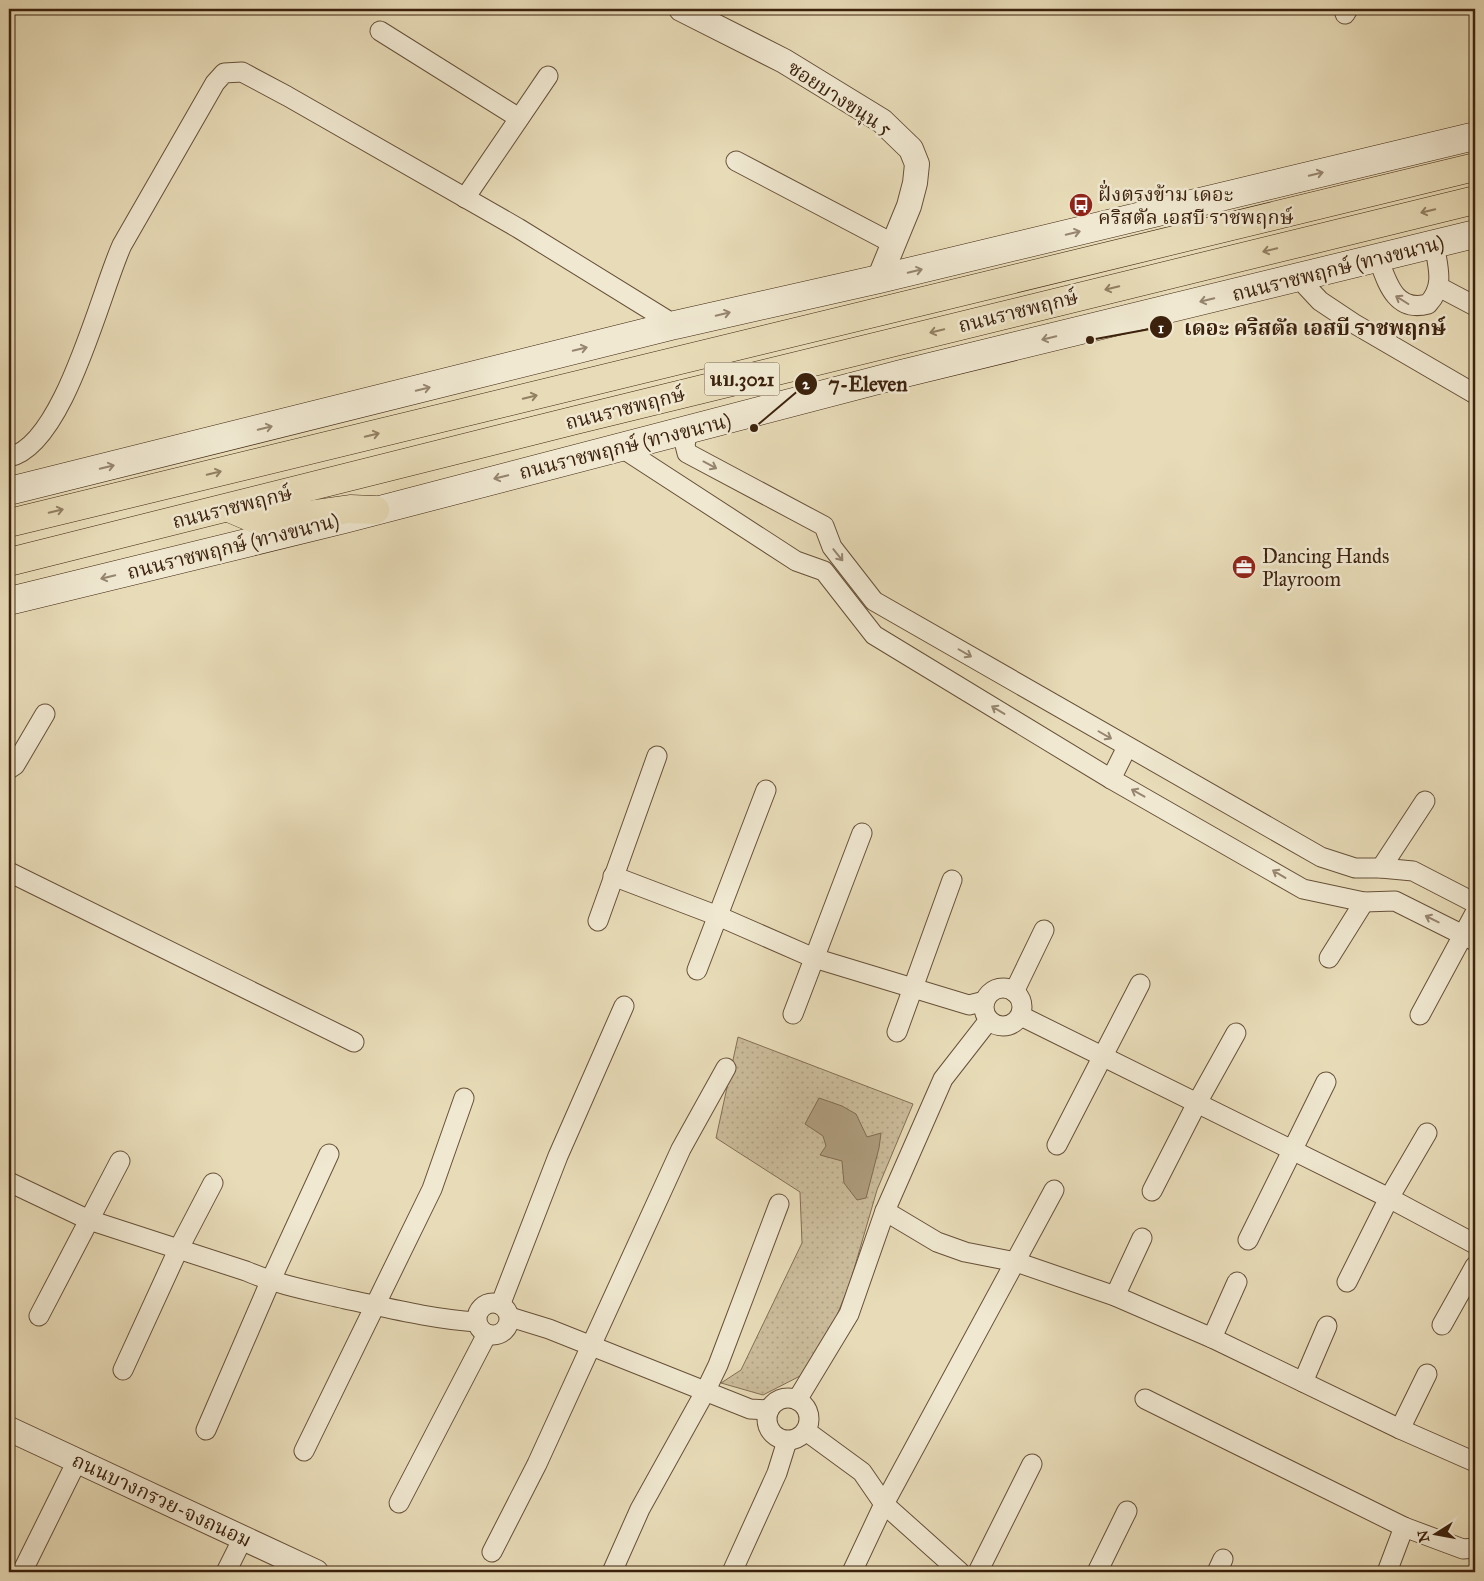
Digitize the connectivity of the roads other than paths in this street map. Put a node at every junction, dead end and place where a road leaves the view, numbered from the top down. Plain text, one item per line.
1 (693, 11) edge
2 (380, 31) dead end
3 (548, 76) dead end
4 (519, 118) junction
5 (1475, 136) edge
6 (1475, 153) edge
7 (736, 162) dead end
8 (1475, 167) edge
9 (1414, 182) junction
10 (465, 198) junction
11 (1475, 200) edge
12 (1475, 234) edge
13 (892, 243) junction
14 (1434, 244) junction
15 (1378, 258) junction
16 (1302, 276) junction
17 (879, 279) junction
18 (1439, 287) junction
19 (1475, 306) edge
20 (675, 325) junction
21 (1475, 394) edge
22 (688, 431) junction
23 (622, 448) junction
24 (9, 457) edge
25 (9, 491) edge
26 (229, 508) junction
27 (375, 510) junction
28 (9, 523) edge
29 (9, 562) edge
30 (9, 601) edge
31 (45, 714) dead end
32 (1127, 747) junction
33 (657, 756) dead end
34 (9, 769) edge
35 (1111, 778) junction
36 (766, 790) dead end
37 (1425, 801) dead end
38 (862, 833) dead end
39 (1381, 868) junction
40 (9, 872) edge
41 (613, 876) junction
42 (952, 880) dead end
43 (1364, 902) junction
44 (1475, 903) edge
45 (1475, 913) edge
46 (718, 916) junction
47 (598, 921) dead end
48 (1044, 930) dead end
49 (1469, 938) edge
50 (814, 958) junction
51 (1330, 958) dead end
52 (697, 970) dead end
53 (1140, 984) dead end
54 (914, 987) junction
55 (1014, 992) junction
56 (985, 1001) junction
57 (624, 1006) dead end
58 (793, 1014) dead end
59 (1420, 1015) dead end
60 (1021, 1016) junction
61 (989, 1020) junction
62 (897, 1032) dead end
63 (1236, 1033) dead end
64 (354, 1042) dead end
65 (1102, 1055) junction
66 (726, 1068) dead end
67 (1326, 1082) dead end
68 (464, 1098) dead end
69 (1197, 1102) junction
70 (1427, 1133) dead end
71 (1057, 1145) dead end
72 (1293, 1152) junction
73 (329, 1154) dead end
74 (120, 1161) dead end
75 (9, 1182) edge
76 (213, 1183) dead end
77 (1054, 1190) dead end
78 (1152, 1192) dead end
79 (1389, 1198) junction
80 (779, 1204) dead end
81 (885, 1211) junction
82 (89, 1220) junction
83 (1142, 1238) dead end
84 (1248, 1240) dead end
85 (1475, 1244) edge
86 (178, 1250) junction
87 (1016, 1262) junction
88 (1475, 1266) edge
89 (270, 1282) junction
90 (1237, 1282) dead end
91 (1347, 1282) dead end
92 (1115, 1296) junction
93 (375, 1305) junction
94 (505, 1310) junction
95 (39, 1316) dead end
96 (1442, 1325) dead end
97 (1327, 1326) dead end
98 (482, 1328) junction
99 (1212, 1338) junction
100 (591, 1347) junction
101 (123, 1370) dead end
102 (1427, 1374) dead end
103 (1303, 1382) junction
104 (706, 1392) junction
105 (1145, 1399) dead end
106 (797, 1400) junction
107 (769, 1410) junction
108 (9, 1429) edge
109 (1400, 1429) junction
110 (206, 1430) dead end
111 (806, 1431) junction
112 (787, 1441) junction
113 (304, 1451) dead end
114 (78, 1459) junction
115 (1475, 1462) edge
116 (1032, 1464) dead end
117 (399, 1503) dead end
118 (884, 1504) junction
119 (1127, 1511) dead end
120 (1404, 1527) junction
121 (243, 1538) junction
122 (1475, 1548) edge
123 (492, 1552) dead end
124 (22, 1572) edge
125 (226, 1572) edge
126 (316, 1572) edge
127 (612, 1572) edge
128 (732, 1572) edge
129 (852, 1572) edge
130 (960, 1572) edge
131 (978, 1572) edge
132 (1097, 1572) edge
133 (1386, 1572) edge

1 - 13 street, ซอยบางขนุน 5
2 - 4 street
3 - 4 street
4 - 10 street
17 -> 5 main road
6 - 9 main road
7 - 13 street
8 - 9 main road, ถนนราชพฤกษ์ / นบ.3021
28 -> 9 main road, ถนนราชพฤกษ์ / นบ.3021
10 - 20 street
10 - 24 street
11 -> 26 main road, ถนนราชพฤกษ์ / นบ.3021
12 - 14 main road, ถนนราชพฤกษ์ (ทางขนาน) / นบ.3021
13 - 17 street, ซอยบางขนุน 5
14 - 15 main road, ถนนราชพฤกษ์ (ทางขนาน) / นบ.3021
14 - 18 street
15 - 16 main road, ถนนราชพฤกษ์ (ทางขนาน) / นบ.3021
18 -> 15 street
16 - 21 street
16 -> 22 main road, ถนนราชพฤกษ์ (ทางขนาน) / นบ.3021
20 -> 17 main road
18 - 19 street
25 -> 20 main road
22 - 23 main road, ถนนราชพฤกษ์ (ทางขนาน) / นบ.3021
22 -> 32 street
23 -> 27 main road, ถนนราชพฤกษ์ (ทางขนาน) / นบ.3021
35 -> 23 street
26 - 27 main road
26 - 29 main road, ถนนราชพฤกษ์ / นบ.3021
27 -> 30 main road, ถนนราชพฤกษ์ (ทางขนาน) / นบ.3021
31 - 34 street
32 - 35 street
32 - 39 street
33 - 41 street
43 -> 35 street
36 - 46 street
37 - 39 street
38 - 50 street
39 - 44 street
40 - 64 street
41 - 46 street
41 - 47 street
42 - 54 street
49 -> 43 street
43 - 51 street
45 - 49 street
46 - 50 street
46 - 52 street
48 - 55 street
49 - 59 street
50 - 54 street
50 - 58 street
53 - 65 street
54 - 56 street
54 - 62 street
55 - 56 street
55 - 60 street
56 - 61 street
57 - 94 street
60 - 61 street
60 - 65 street
61 - 81 street
63 - 69 street
65 - 69 street
65 - 71 street
66 - 100 street
67 - 72 street
68 - 93 street
69 - 72 street
69 - 78 street
70 - 79 street
72 - 79 street
72 - 84 street
73 - 89 street
74 - 82 street
75 - 82 street
76 - 86 street
77 - 87 street
79 - 85 street
79 - 91 street
80 - 104 street
81 - 87 street
81 - 106 street
82 - 86 street
82 - 95 street
83 - 92 street
86 - 89 street
86 - 101 street
87 - 92 street
87 - 118 street
88 - 96 street
89 - 93 street
89 - 110 street
90 - 99 street
92 - 99 street
93 - 98 street
93 - 113 street
94 - 98 street
94 - 98 street
94 - 100 street
97 - 103 street
98 - 117 street
99 - 103 street
100 - 104 street
100 - 123 street
102 - 109 street
103 - 109 street
104 - 107 street
104 - 127 street
105 - 120 street
106 - 107 street
106 - 111 street
107 - 112 street
108 - 114 street, ถนนบางกรวย-จงถนอม
109 - 115 street
111 - 112 street
111 - 118 street
112 - 128 street
114 - 121 street, ถนนบางกรวย-จงถนอม
114 - 124 street
116 - 131 street
118 - 129 street
118 - 130 street
119 - 132 street
120 - 122 street
120 - 133 street
121 - 125 street
121 - 126 street, ถนนบางกรวย-จงถนอม

